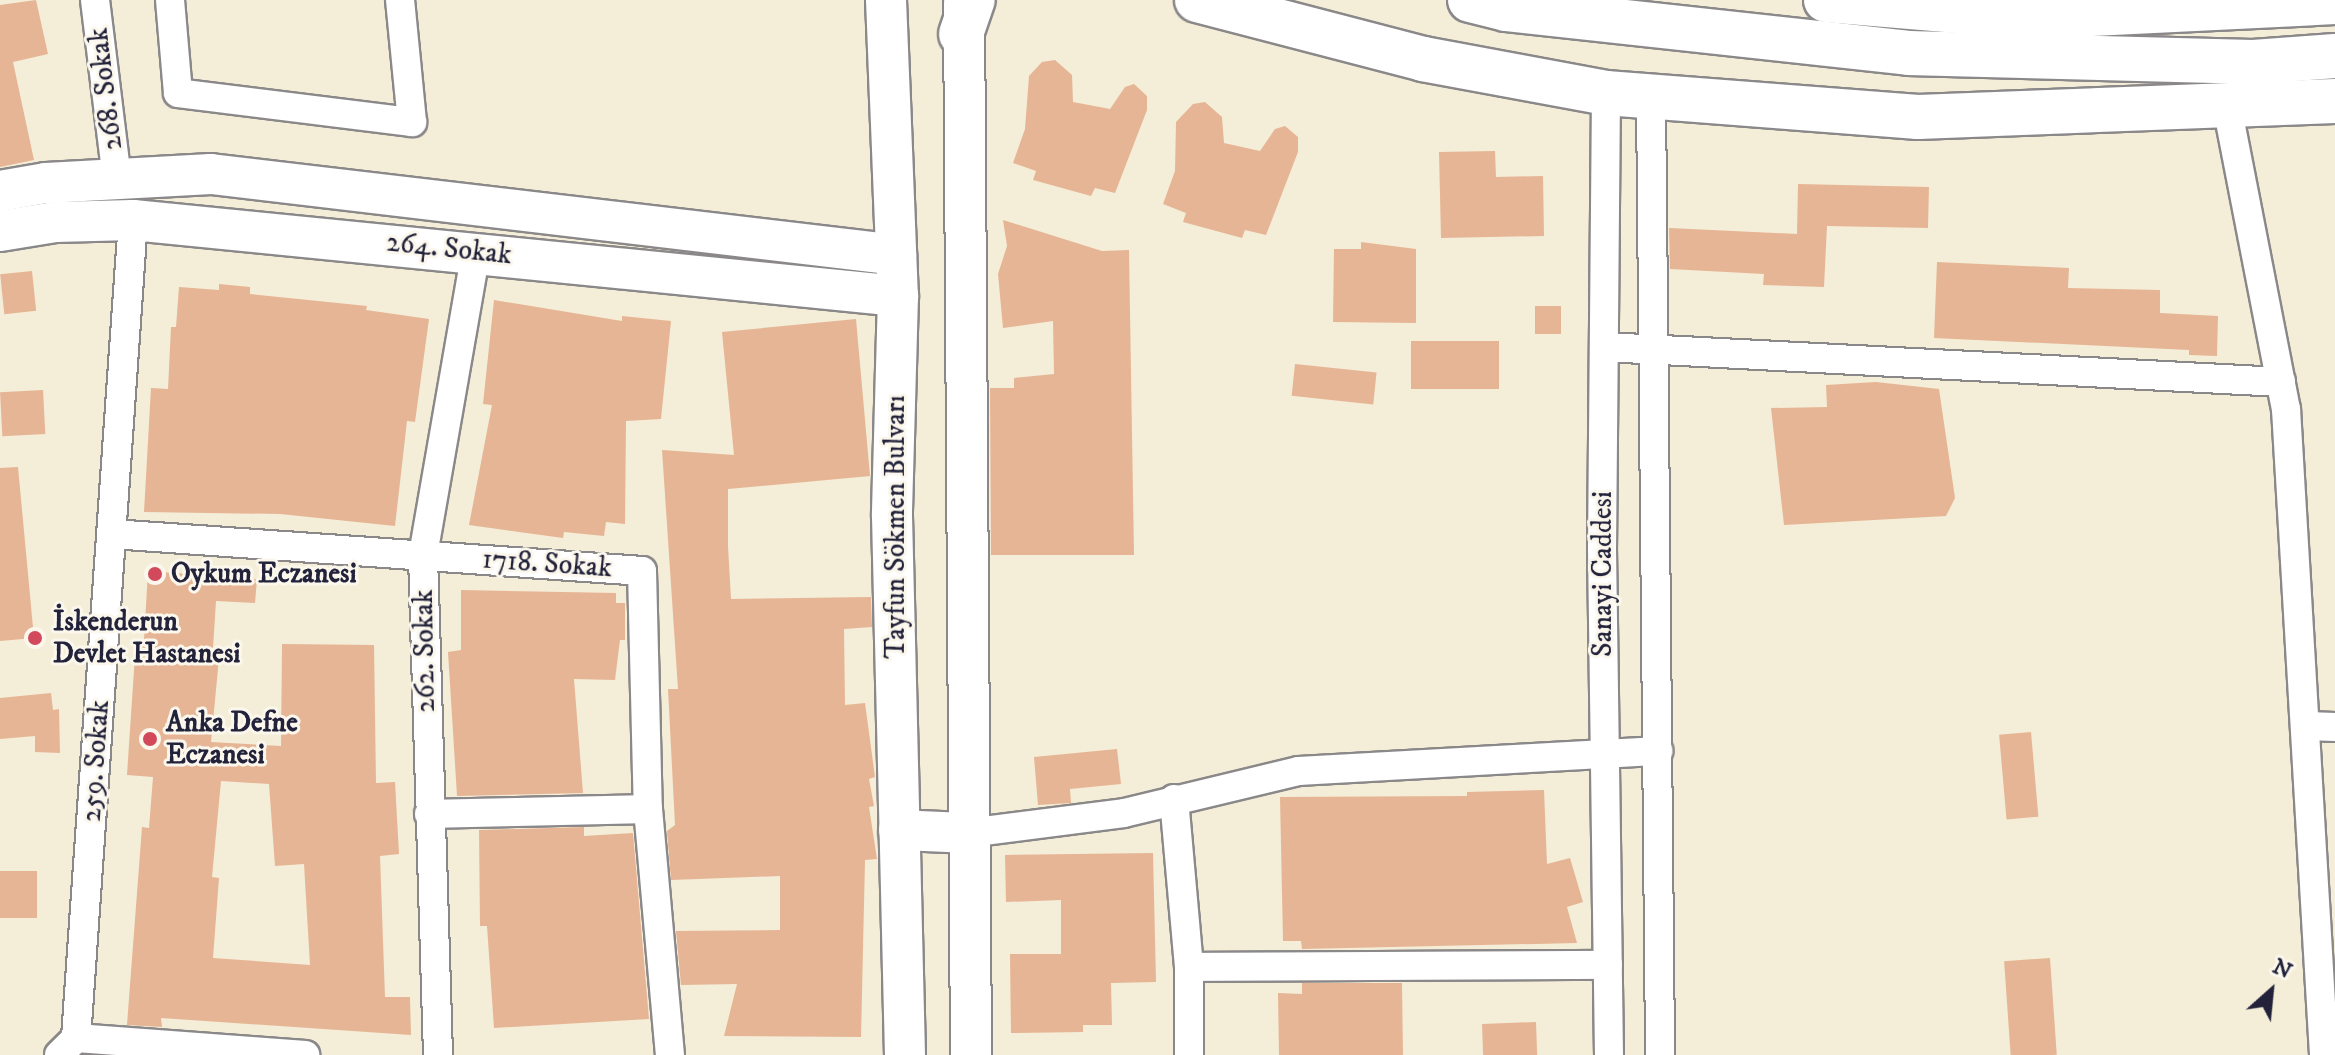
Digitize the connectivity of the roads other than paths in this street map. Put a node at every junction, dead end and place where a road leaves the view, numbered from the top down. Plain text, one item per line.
1 (95, 0) edge
2 (170, 0) edge
3 (400, 0) edge
4 (886, 0) edge
5 (1197, 0) edge
6 (1470, 0) edge
7 (1826, 0) edge
8 (2335, 2) edge
9 (966, 11) edge
10 (2335, 56) edge
11 (1606, 93) junction
12 (1651, 96) junction
13 (2335, 101) edge
14 (2227, 106) junction
15 (117, 178) junction
16 (0, 191) edge
17 (133, 220) junction
18 (0, 231) edge
19 (476, 252) junction
20 (896, 255) junction
21 (898, 296) junction
22 (1604, 347) junction
23 (1654, 350) junction
24 (2281, 382) junction
25 (112, 534) junction
26 (423, 555) junction
27 (2321, 727) edge
28 (1658, 751) junction
29 (1605, 752) junction
30 (1174, 799) junction
31 (648, 809) junction
32 (429, 814) junction
33 (899, 830) junction
34 (968, 833) junction
35 (1608, 965) junction
36 (1189, 967) junction
37 (68, 1046) edge
38 (305, 1055) edge
39 (438, 1055) edge
40 (670, 1055) edge
41 (905, 1055) edge
42 (971, 1055) edge
43 (1189, 1055) edge
44 (1609, 1055) edge
45 (1660, 1055) edge
46 (2324, 1055) edge

1 - 15 street, 268. Sokak
2 - 3 street
4 - 20 main road, Tayfun Sökmen Bulvarı
5 - 11 highway
6 - 10 highway
7 - 8 highway
9 - 34 main road
11 - 12 highway
11 - 22 street, Sanayi Caddesi
12 - 14 highway
12 - 23 street, Sanayi Caddesi
13 - 14 highway
14 - 24 street
15 - 16 main road, 264. Sokak
15 - 17 main road
15 - 20 main road, 264. Sokak
17 - 18 main road, 264. Sokak
17 - 19 main road, 264. Sokak
17 - 25 street, 259. Sokak
19 - 21 main road, 264. Sokak
19 - 26 street, 262. Sokak
20 - 21 main road, Tayfun Sökmen Bulvarı
21 - 33 main road, Tayfun Sökmen Bulvarı
22 - 23 street
22 - 29 street, Sanayi Caddesi
23 - 24 street
23 - 28 street, Sanayi Caddesi
24 - 27 street
25 - 26 street, 1718. Sokak
25 - 37 street, 259. Sokak
26 - 31 street, 1718. Sokak
26 - 32 street, 262. Sokak
27 - 46 street
28 - 29 street
28 - 45 street, Sanayi Caddesi
29 - 30 street
29 - 35 street, Sanayi Caddesi
30 - 34 street
30 - 36 street
31 - 32 street
31 - 40 street, 1718. Sokak
32 - 39 street, 262. Sokak
33 - 34 main road
33 - 41 main road, Tayfun Sökmen Bulvarı
34 - 42 main road
35 - 36 street
35 - 44 street, Sanayi Caddesi
36 - 43 street
37 - 38 street

